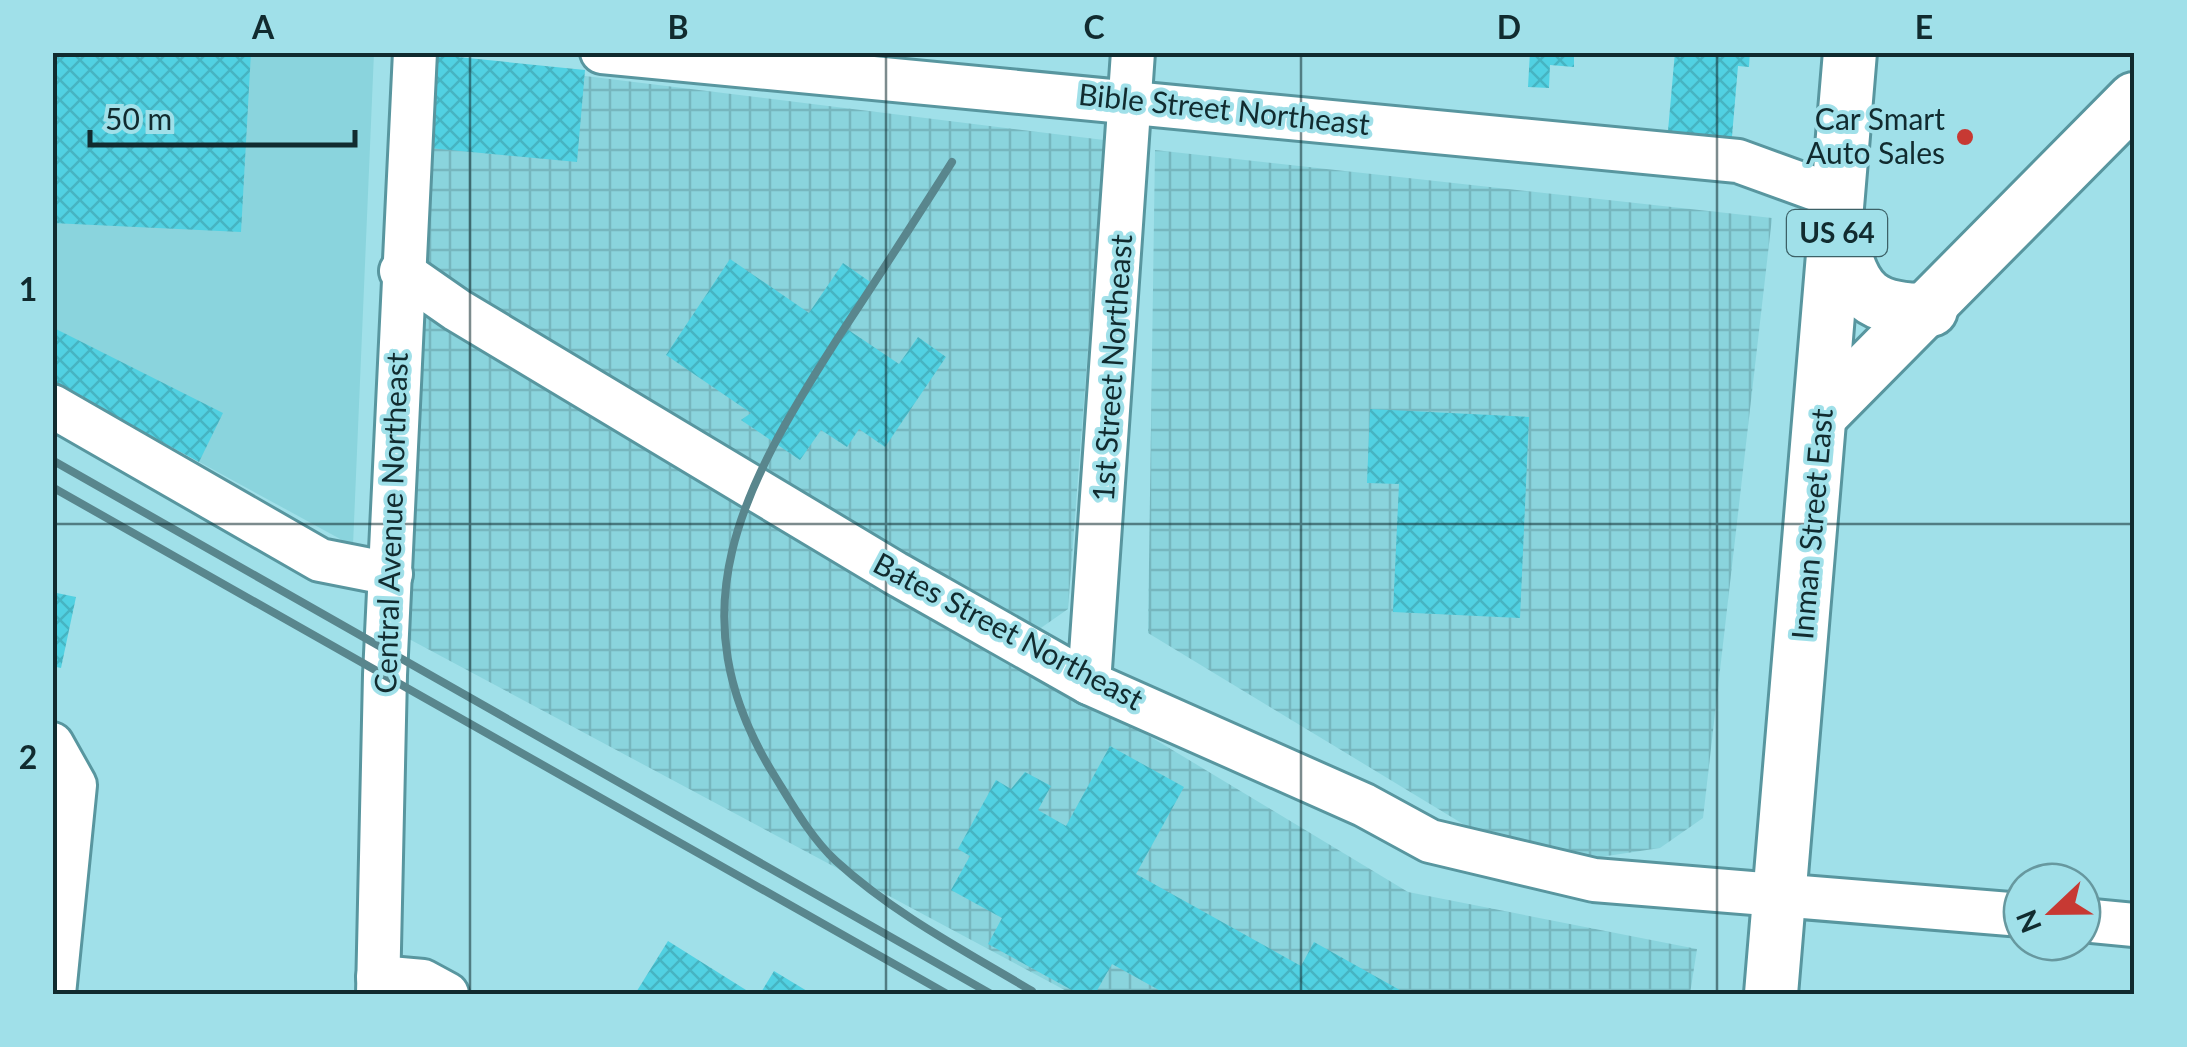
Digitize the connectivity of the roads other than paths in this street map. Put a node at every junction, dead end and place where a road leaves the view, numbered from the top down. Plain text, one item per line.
1 (415, 52) edge
2 (602, 52) edge
3 (1133, 52) edge
4 (1850, 52) edge
5 (1133, 100) junction
6 (2134, 100) edge
7 (1839, 210) junction
8 (401, 270) junction
9 (1931, 310) junction
10 (52, 406) edge
11 (1822, 414) junction
12 (390, 574) junction
13 (1089, 683) junction
14 (52, 744) edge
15 (1780, 896) junction
16 (2002, 914) edge
17 (2102, 922) edge
18 (2134, 925) edge
19 (378, 986) edge
20 (54, 994) edge
21 (448, 994) edge
22 (1771, 994) edge

1 - 8 street, Central Avenue Northeast
2 - 5 street, Bible Street Northeast
3 - 5 street, 1st Street Northeast
4 - 7 main road, Inman Street East / US 64
5 - 7 street, Bible Street Northeast
5 - 13 street, 1st Street Northeast
6 - 9 main road
7 - 9 main road
7 - 11 main road, Inman Street East / US 64
8 - 12 street, Central Avenue Northeast
8 - 13 street, Bates Street Northeast
9 - 11 main road
10 - 12 street
11 - 15 main road, Inman Street East / US 64
12 - 19 street, Central Avenue Northeast
13 - 15 street, Bates Street Northeast
14 - 20 street
15 - 16 street, Bates Street Northeast
15 - 22 main road, Inman Street East / US 64
17 - 18 street
19 - 21 street

